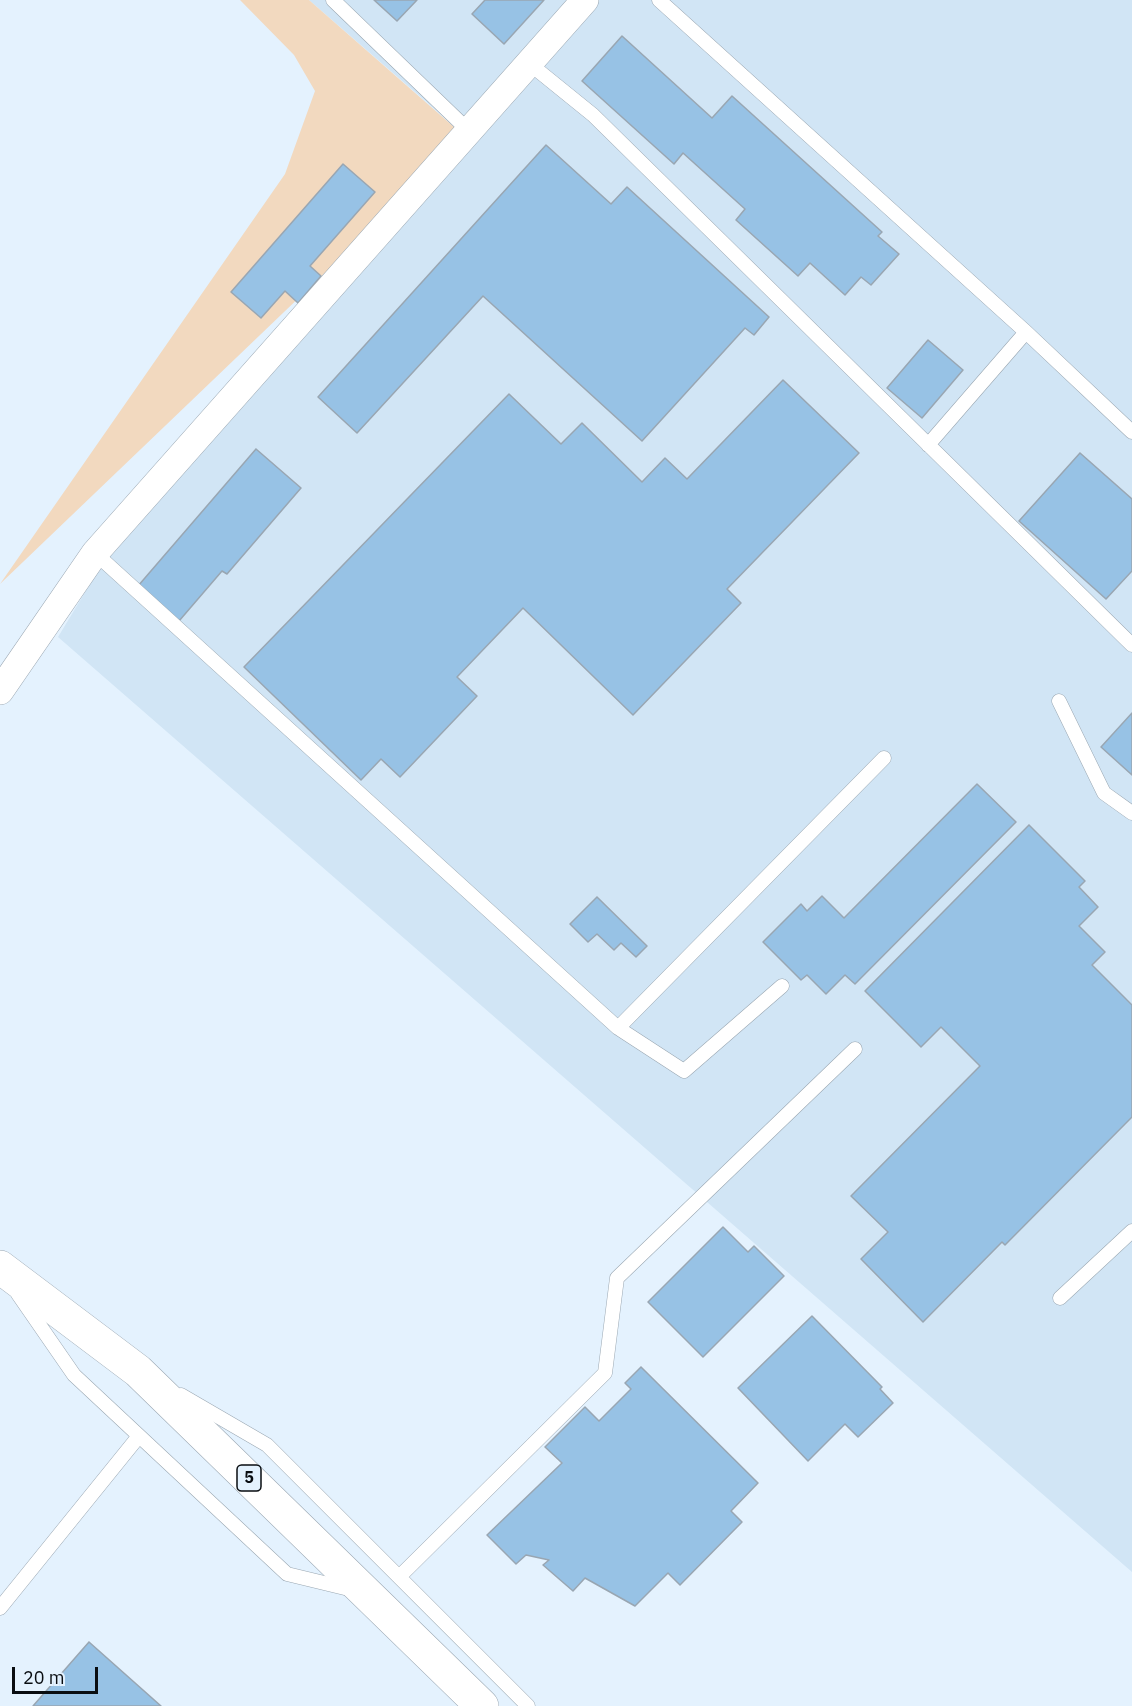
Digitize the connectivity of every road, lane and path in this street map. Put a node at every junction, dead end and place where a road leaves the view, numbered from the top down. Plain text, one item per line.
1 (333, 0) edge
2 (585, 0) edge
3 (660, 0) edge
4 (530, 64) junction
5 (470, 132) junction
6 (1026, 332) junction
7 (1132, 432) edge
8 (928, 445) junction
9 (95, 553) junction
10 (1132, 645) edge
11 (0, 691) edge
12 (1059, 701) dead end
13 (884, 758) dead end
14 (1132, 813) edge
15 (782, 986) dead end
16 (618, 1028) junction
17 (855, 1049) dead end
18 (1132, 1231) edge
19 (0, 1267) edge
20 (1060, 1298) dead end
21 (138, 1371) junction
22 (139, 1436) junction
23 (400, 1576) junction
24 (368, 1593) junction
25 (0, 1608) edge
26 (482, 1706) edge
27 (528, 1706) edge

1 - 5 lane
2 - 4 street
3 - 6 lane
4 - 5 street
4 - 8 lane
5 - 9 street
6 - 7 lane
6 - 8 lane
8 - 10 lane
9 - 11 street
9 - 16 lane
12 - 14 lane
13 - 16 lane
15 - 16 lane
17 - 23 lane
18 - 20 lane
19 - 21 main road, 5
19 - 22 lane
21 - 23 lane
21 - 24 main road, 5
22 - 24 lane
22 - 25 lane
23 - 27 lane
24 - 26 main road, 5

